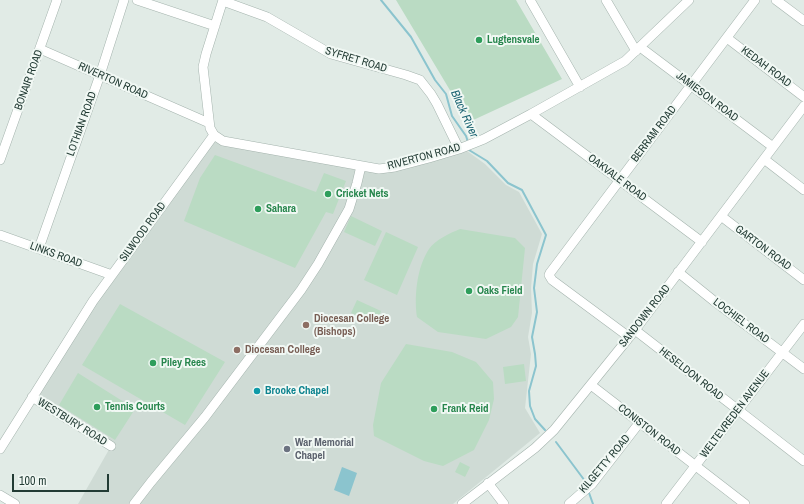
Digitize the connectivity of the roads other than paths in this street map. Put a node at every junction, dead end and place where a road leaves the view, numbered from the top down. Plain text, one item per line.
1 (57, 0) edge
2 (124, 0) edge
3 (137, 0) edge
4 (530, 0) edge
5 (606, 0) edge
6 (689, 0) edge
7 (755, 0) edge
8 (776, 0) edge
9 (223, 1) edge
10 (157, 3) edge
11 (804, 21) edge
12 (215, 26) junction
13 (727, 38) junction
14 (40, 49) junction
15 (638, 49) junction
16 (100, 74) junction
17 (691, 85) junction
18 (580, 87) junction
19 (804, 97) edge
20 (804, 106) edge
21 (531, 114) junction
22 (209, 123) junction
23 (214, 135) junction
24 (773, 147) junction
25 (460, 149) junction
26 (764, 159) junction
27 (0, 160) edge
28 (361, 166) junction
29 (620, 180) junction
30 (804, 190) edge
31 (721, 216) junction
32 (0, 235) edge
33 (702, 242) junction
34 (38, 248) junction
35 (552, 268) joint
36 (678, 272) junction
37 (112, 275) junction
38 (804, 280) edge
39 (804, 324) edge
40 (632, 334) junction
41 (782, 353) junction
42 (804, 370) edge
43 (590, 385) junction
44 (32, 397) junction
45 (738, 410) junction
46 (640, 422) junction
47 (111, 446) dead end
48 (0, 449) edge
49 (804, 461) edge
50 (696, 466) junction
51 (488, 484) junction
52 (0, 495) edge
53 (15, 504) edge
54 (134, 504) edge
55 (462, 504) edge
56 (504, 504) edge
57 (569, 504) edge
58 (666, 504) edge
59 (745, 504) edge

1 - 14 street, BONAIR ROAD
2 - 16 street, LOTHIAN ROAD
3 - 10 street
4 - 18 street
5 - 15 street, JAMIESON ROAD
6 - 15 street, RIVERTON ROAD
7 - 13 street, BERRAM ROAD
8 - 11 street
9 - 12 street
9 - 25 street, SYFRET ROAD
10 - 12 street
12 - 22 street
13 - 17 street, BERRAM ROAD
13 - 19 street, KEDAH ROAD
14 - 16 street, RIVERTON ROAD
14 - 27 street, BONAIR ROAD
15 - 17 street, JAMIESON ROAD
15 - 18 street, RIVERTON ROAD
16 - 22 street, RIVERTON ROAD
16 - 34 street, LOTHIAN ROAD
17 - 24 street, JAMIESON ROAD
17 - 29 street, BERRAM ROAD
18 - 21 street, RIVERTON ROAD
20 - 24 street, SANDOWN ROAD
21 - 25 street, RIVERTON ROAD
21 - 29 street, OAKVALE ROAD
22 - 23 street
23 - 28 street, RIVERTON ROAD
23 - 37 street, SILWOOD ROAD
24 - 26 street, SANDOWN ROAD
25 - 28 street, RIVERTON ROAD
26 - 30 street
26 - 31 street, SANDOWN ROAD
28 - 54 street
29 - 33 street, OAKVALE ROAD
29 - 35 street, BERRAM ROAD
31 - 33 street, SANDOWN ROAD
31 - 38 street, GARTON ROAD
32 - 34 street, LINKS ROAD
33 - 36 street, SANDOWN ROAD
34 - 37 street, LINKS ROAD
35 - 40 street, HESELDON ROAD
36 - 40 street, SANDOWN ROAD
36 - 41 street, LOCHIEL ROAD
37 - 44 street, SILWOOD ROAD
39 - 41 street, WELTEVREDEN AVENUE
40 - 43 street, SANDOWN ROAD
40 - 45 street, HESELDON ROAD
41 - 42 street, LOCHIEL ROAD
41 - 45 street, WELTEVREDEN AVENUE
43 - 46 street, CONISTON ROAD
43 - 51 street, SANDOWN ROAD
44 - 47 street, WESTBURY ROAD
44 - 48 street, SILWOOD ROAD
45 - 49 street, HESELDON ROAD
45 - 50 street, WELTEVREDEN AVENUE
46 - 50 street, CONISTON ROAD
46 - 57 street, KILGETTY ROAD
50 - 58 street, WELTEVREDEN AVENUE
50 - 59 street, CONISTON ROAD
51 - 55 street, SANDOWN ROAD
51 - 56 street
52 - 53 street

